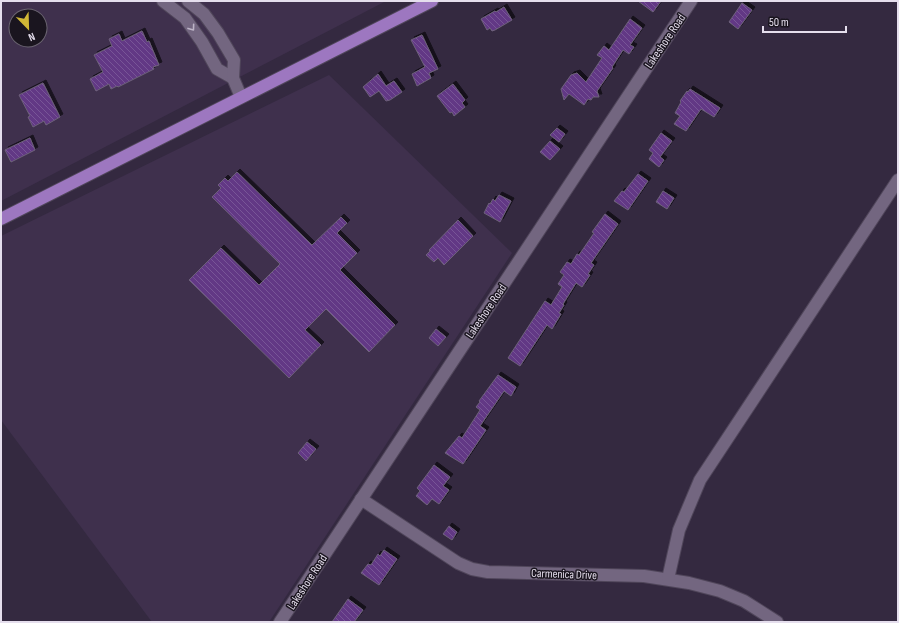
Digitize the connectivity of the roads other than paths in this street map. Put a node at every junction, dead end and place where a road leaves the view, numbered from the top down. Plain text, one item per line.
1 (163, 1) edge
2 (188, 1) edge
3 (432, 1) edge
4 (691, 1) edge
5 (233, 78) junction
6 (241, 97) junction
7 (898, 180) edge
8 (1, 219) edge
9 (362, 499) junction
10 (668, 579) junction
11 (280, 622) edge
12 (777, 622) edge

1 -> 5 street
2 - 5 street
3 - 6 main road
4 - 9 street, Lakeshore Road
5 - 6 street
6 - 8 main road
7 - 10 street
9 - 10 street, Carmenica Drive
9 - 11 street, Lakeshore Road
10 - 12 street, Carmenica Drive

